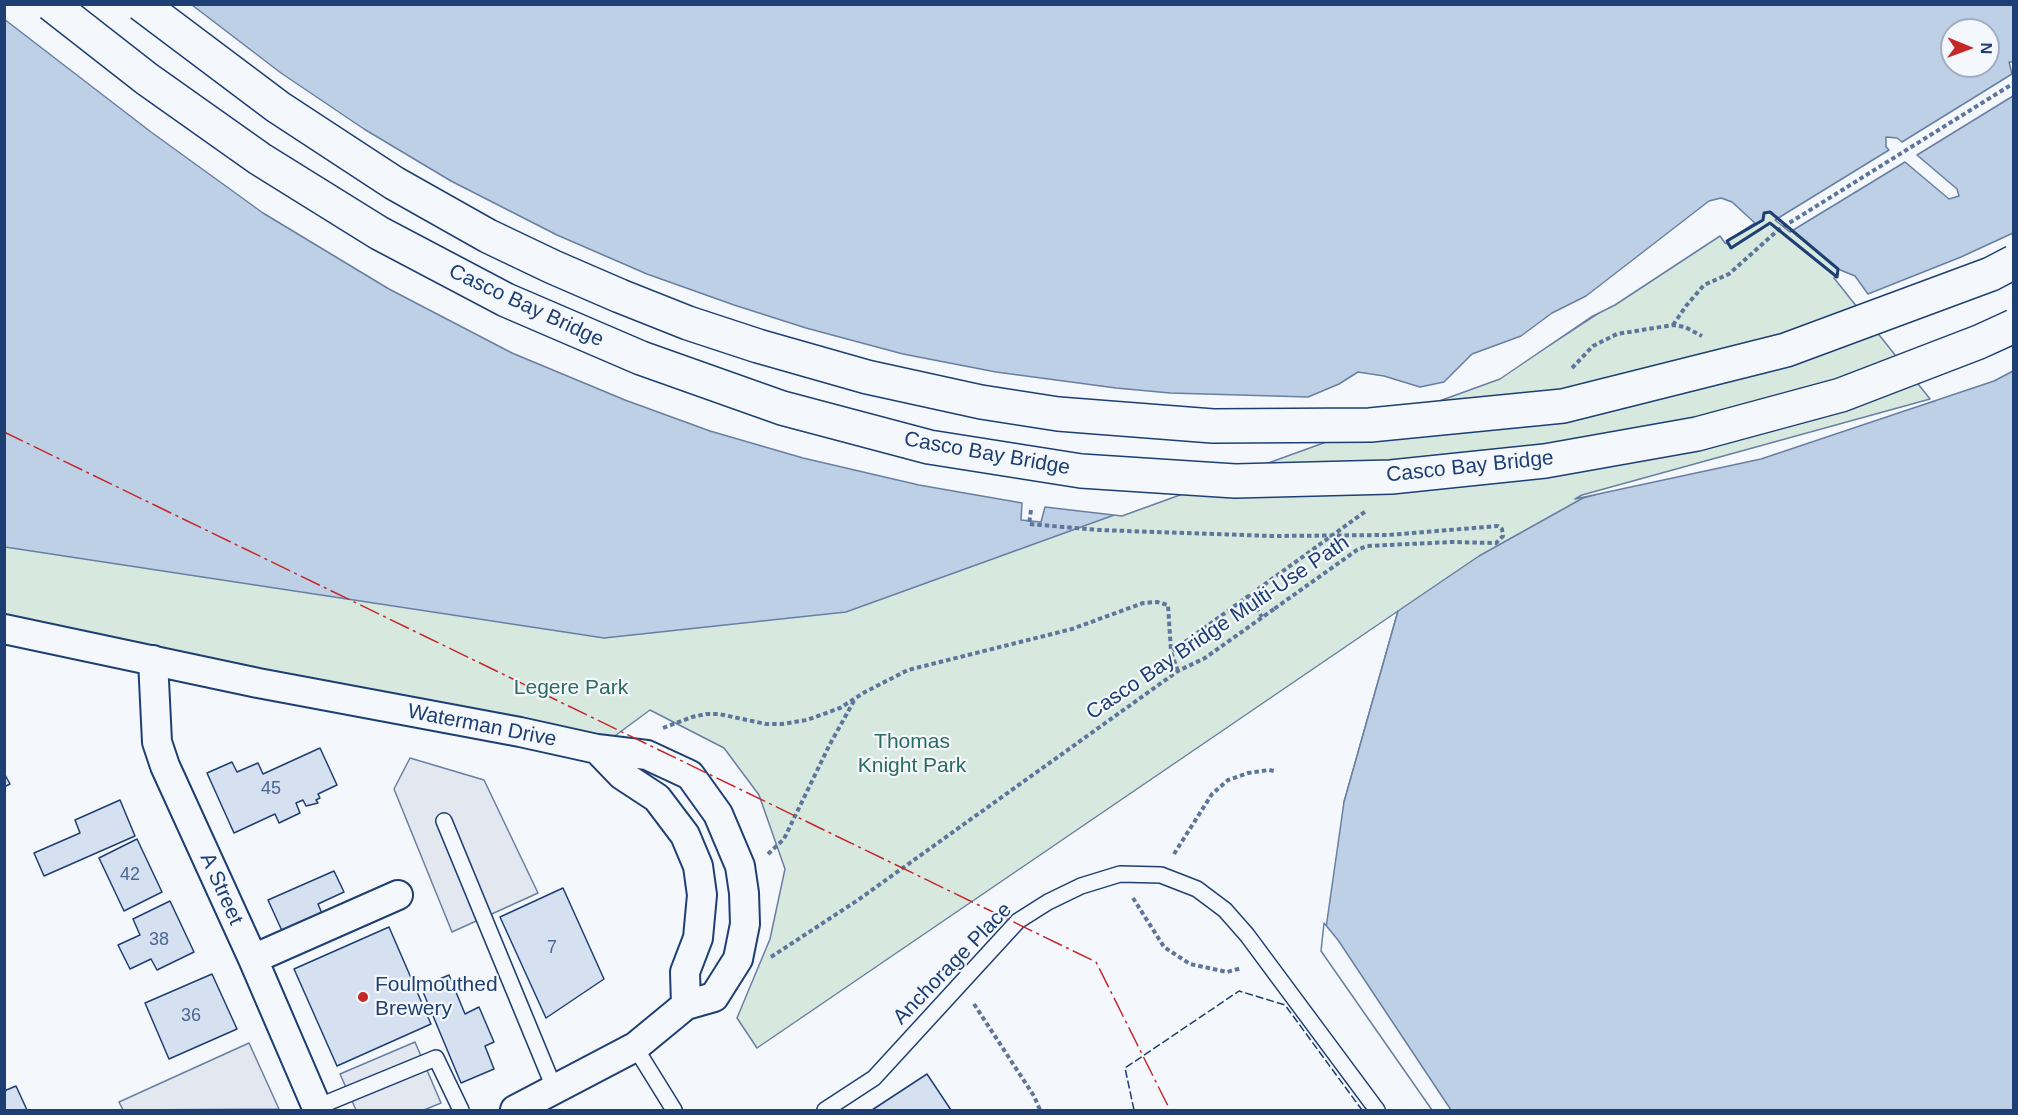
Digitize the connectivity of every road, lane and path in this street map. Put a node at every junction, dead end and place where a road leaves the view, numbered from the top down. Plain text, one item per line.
1 (51, 4) edge
2 (141, 4) edge
3 (2013, 83) edge
4 (2013, 262) edge
5 (2013, 326) edge
6 (1710, 340) dead end
7 (1031, 510) dead end
8 (1248, 595) dead end
9 (1263, 617) junction
10 (4, 629) edge
11 (1172, 652) dead end
12 (153, 660) junction
13 (855, 698) junction
14 (661, 729) dead end
15 (597, 749) junction
16 (1274, 771) dead end
17 (444, 821) dead end
18 (740, 866) junction
19 (1120, 874) junction
20 (1161, 875) junction
21 (398, 895) dead end
22 (253, 959) junction
23 (767, 959) dead end
24 (1267, 962) junction
25 (960, 983) junction
26 (686, 1005) junction
27 (635, 1047) junction
28 (555, 1090) junction
29 (317, 1109) edge
30 (461, 1110) edge
31 (515, 1110) edge
32 (674, 1110) edge
33 (825, 1110) edge
34 (1040, 1110) edge
35 (1377, 1110) edge

1 - 5 main road, Casco Bay Bridge, bridge
2 - 4 main road, bridge
3 - 6 path
7 - 9 path, Casco Bay Bridge Multi-Use Path, bridge
8 - 9 path
9 - 23 path, Casco Bay Bridge Multi-Use Path
10 - 12 street, Waterman Drive
11 - 13 path
12 - 15 street, Waterman Drive
12 - 22 street, A Street
13 - 14 path
13 - 18 path
15 - 18 street, Waterman Drive
15 - 26 street
16 - 20 path
17 - 28 lane
18 - 26 street, Waterman Drive
19 - 20 lane, Anchorage Place
19 - 24 path
19 - 25 lane, Anchorage Place
20 - 24 lane, Anchorage Place
21 - 22 street
22 - 29 street, A Street
24 - 35 lane, Anchorage Place
25 - 33 lane, Anchorage Place
25 - 34 path
26 - 27 street
27 - 28 street
27 - 32 lane
28 - 31 street
29 - 30 lane

